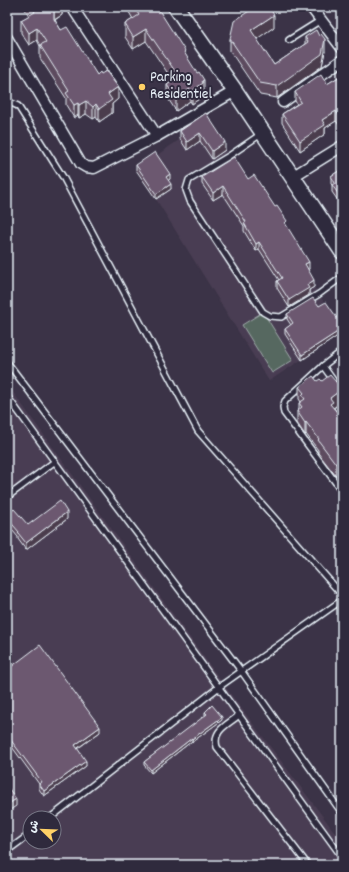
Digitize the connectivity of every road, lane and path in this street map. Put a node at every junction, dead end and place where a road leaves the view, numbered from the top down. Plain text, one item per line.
1 (72, 7) edge
2 (176, 7) edge
3 (311, 7) edge
4 (321, 20) junction
5 (7, 38) edge
6 (289, 40) dead end
7 (342, 48) edge
8 (342, 60) edge
9 (235, 91) junction
10 (283, 102) dead end
11 (7, 103) edge
12 (263, 133) junction
13 (157, 136) junction
14 (342, 146) edge
15 (292, 177) junction
16 (342, 251) edge
17 (342, 277) edge
18 (342, 351) edge
19 (7, 362) edge
20 (323, 366) junction
21 (337, 385) edge
22 (7, 396) edge
23 (54, 462) junction
24 (342, 491) edge
25 (7, 498) edge
26 (342, 595) edge
27 (342, 600) edge
28 (242, 672) junction
29 (219, 687) junction
30 (239, 715) junction
31 (60, 810) edge
32 (342, 813) edge
33 (22, 840) edge
34 (7, 852) edge
35 (342, 857) edge
36 (308, 865) edge

1 - 13 street
2 - 9 main road
3 - 4 street
4 - 6 lane
4 - 7 street
5 - 13 street
8 - 10 street
9 - 12 main road
9 - 13 street
11 - 26 lane
12 - 15 main road
12 - 17 lane
14 - 15 street
15 - 16 main road
18 - 20 lane
19 - 28 lane
20 - 21 lane
20 - 24 lane
22 - 23 lane
23 - 25 lane
23 - 29 lane
27 - 28 lane
28 - 29 lane
28 - 32 lane
29 - 30 lane
29 - 31 lane
30 - 35 lane
30 - 36 lane
33 - 34 lane

